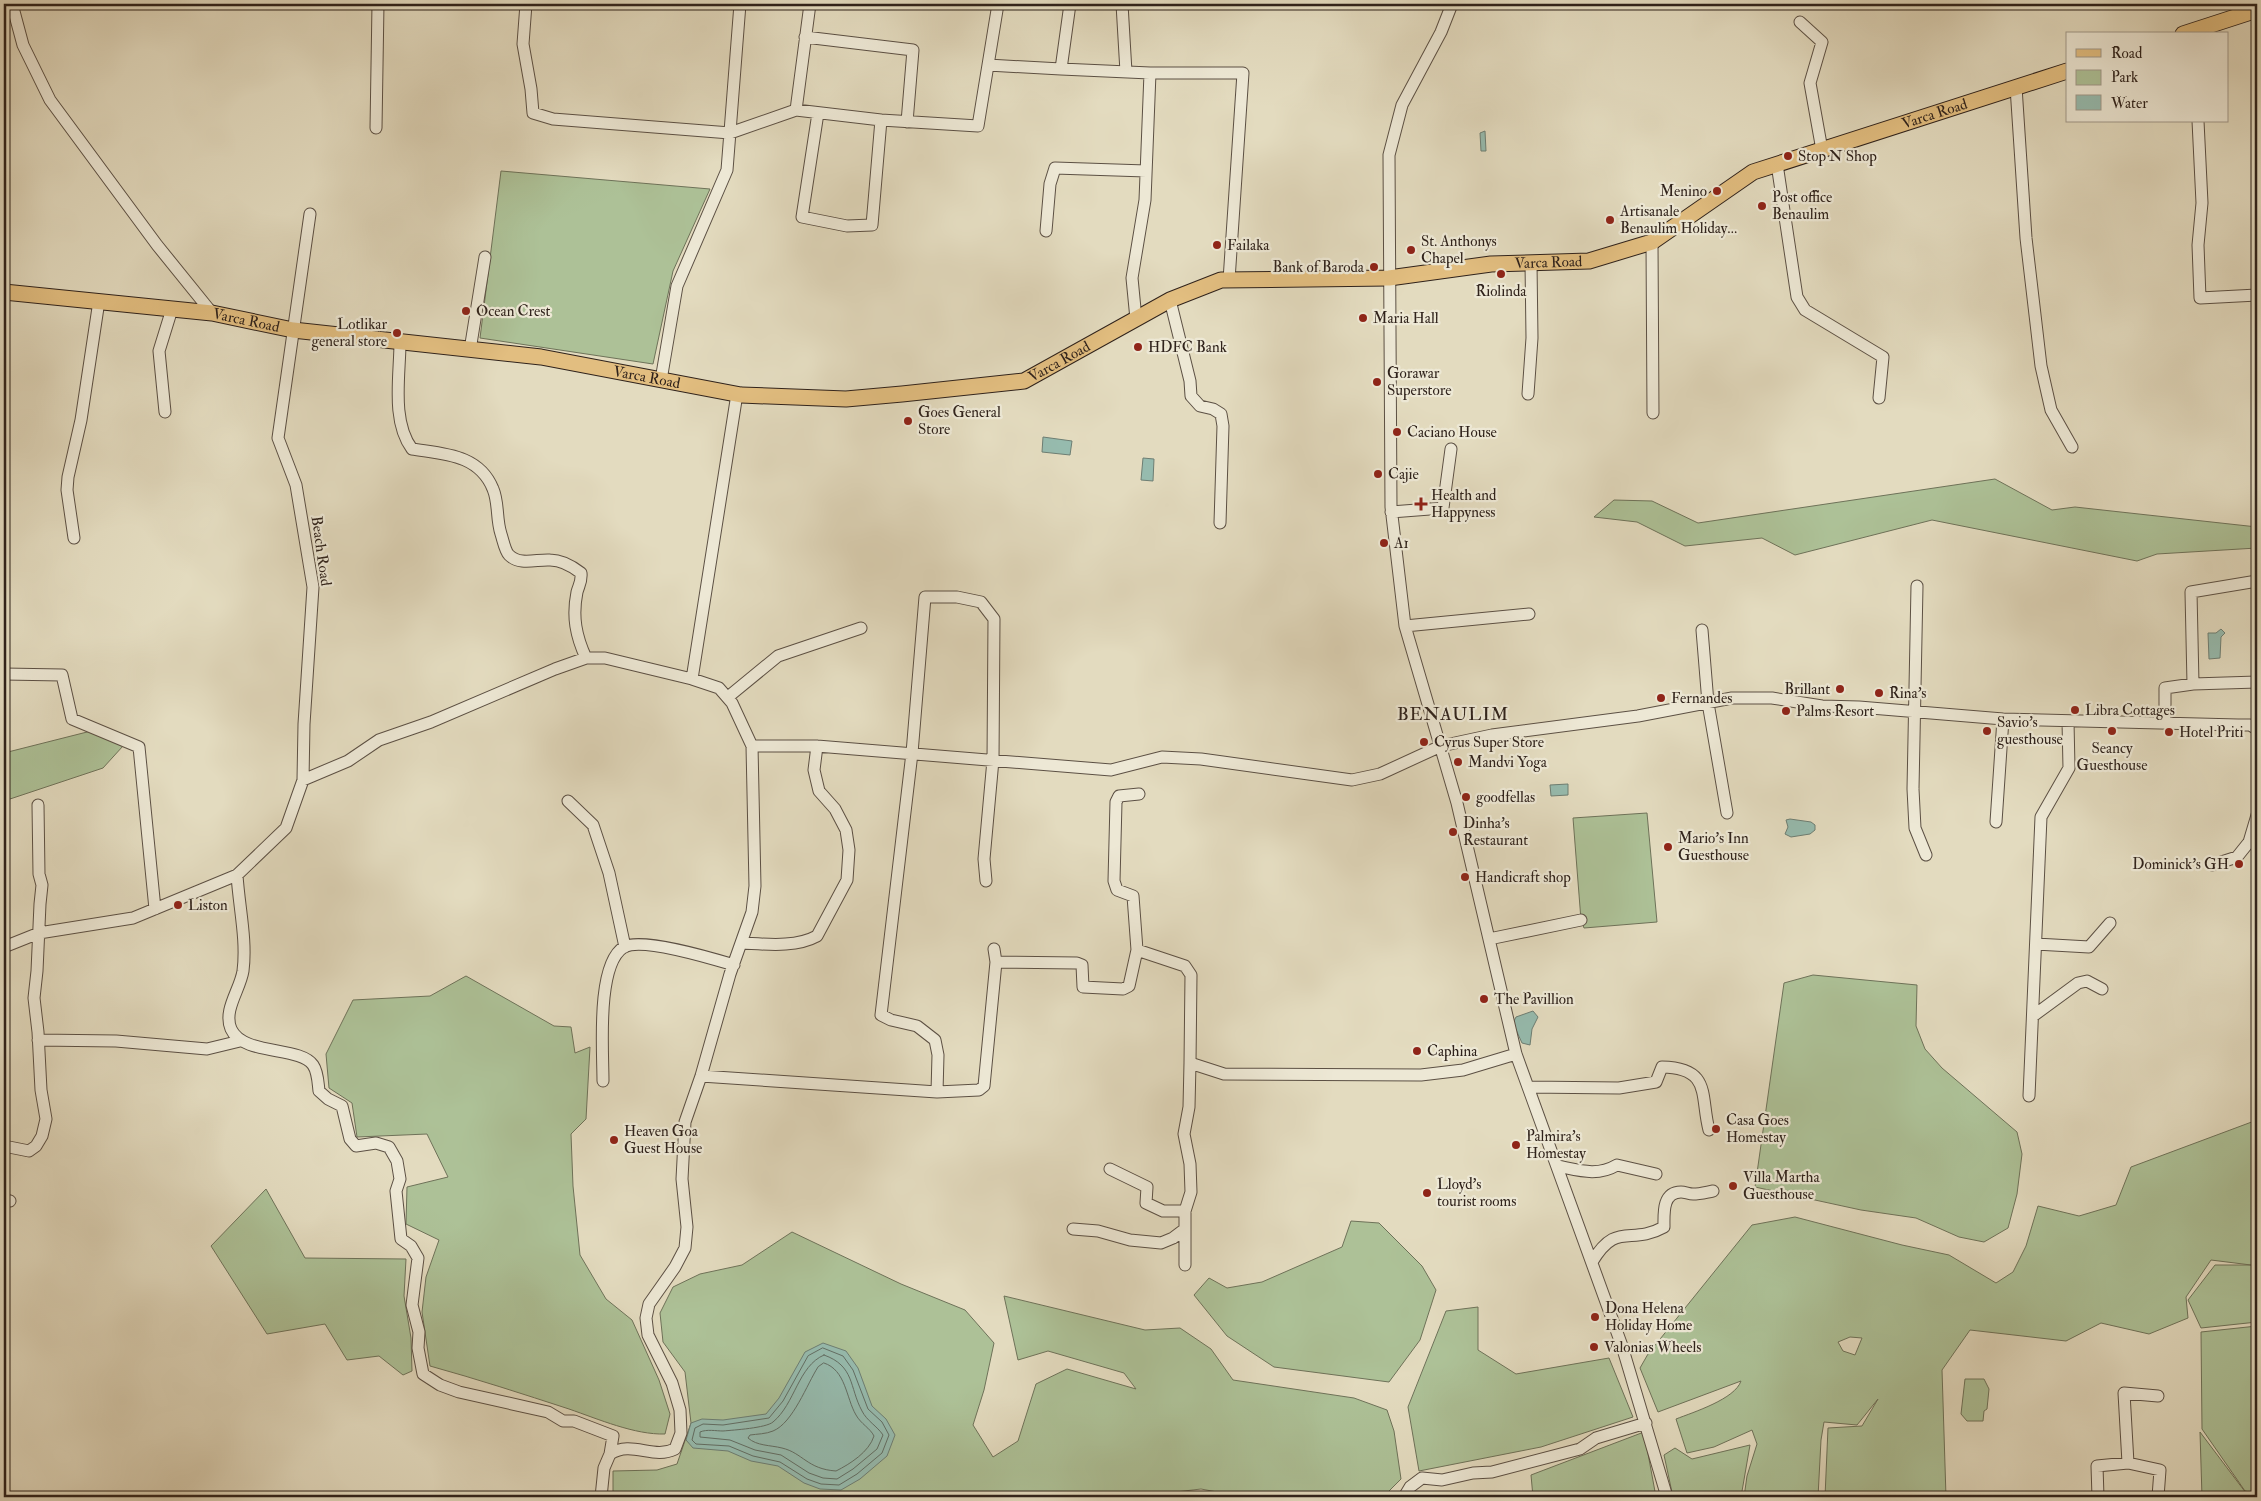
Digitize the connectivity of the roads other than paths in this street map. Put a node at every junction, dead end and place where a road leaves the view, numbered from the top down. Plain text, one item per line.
1 (12, 4) edge
2 (378, 4) edge
3 (526, 4) edge
4 (740, 4) edge
5 (810, 4) edge
6 (998, 4) edge
7 (1070, 4) edge
8 (1122, 4) edge
9 (1452, 4) edge
10 (2257, 10) edge
11 (1800, 22) dead end
12 (2189, 32) edge
13 (805, 37) junction
14 (988, 65) junction
15 (1060, 69) junction
16 (2066, 71) edge
17 (1126, 72) junction
18 (1150, 74) junction
19 (2016, 87) junction
20 (796, 110) junction
21 (818, 113) junction
22 (881, 120) junction
23 (907, 122) junction
24 (2198, 122) edge
25 (376, 128) dead end
26 (730, 133) junction
27 (1822, 150) junction
28 (1777, 164) junction
29 (1146, 171) junction
30 (310, 214) dead end
31 (1046, 231) dead end
32 (1652, 242) junction
33 (485, 257) dead end
34 (1531, 263) junction
35 (1389, 278) junction
36 (1229, 280) junction
37 (4, 292) edge
38 (2257, 295) edge
39 (1170, 300) junction
40 (99, 302) junction
41 (172, 309) junction
42 (212, 313) junction
43 (1136, 319) junction
44 (293, 330) junction
45 (400, 342) junction
46 (470, 350) junction
47 (662, 380) junction
48 (737, 394) junction
49 (1528, 394) dead end
50 (1879, 398) dead end
51 (166, 412) dead end
52 (1653, 413) dead end
53 (2072, 447) dead end
54 (1452, 449) dead end
55 (1392, 512) junction
56 (1220, 523) dead end
57 (74, 538) dead end
58 (2257, 581) edge
59 (1917, 586) dead end
60 (1529, 614) dead end
61 (1405, 626) junction
62 (861, 628) dead end
63 (1702, 630) dead end
64 (586, 658) junction
65 (4, 674) edge
66 (692, 679) junction
67 (2257, 682) edge
68 (2193, 684) junction
69 (728, 697) junction
70 (1708, 703) junction
71 (1914, 711) junction
72 (2003, 719) junction
73 (2068, 721) junction
74 (2165, 722) junction
75 (2257, 729) edge
76 (752, 746) junction
77 (817, 746) junction
78 (1441, 746) junction
79 (912, 754) junction
80 (992, 760) junction
81 (303, 780) junction
82 (1139, 794) dead end
83 (568, 801) dead end
84 (38, 805) dead end
85 (1727, 813) dead end
86 (2257, 815) edge
87 (1996, 822) dead end
88 (1926, 855) dead end
89 (2212, 865) dead end
90 (238, 875) junction
91 (986, 881) dead end
92 (155, 909) junction
93 (1581, 920) dead end
94 (2110, 923) dead end
95 (39, 933) junction
96 (1489, 939) junction
97 (742, 943) junction
98 (2036, 944) junction
99 (4, 947) edge
100 (625, 947) junction
101 (994, 949) dead end
102 (1137, 950) junction
103 (996, 962) junction
104 (734, 965) junction
105 (2102, 989) dead end
106 (2032, 1016) junction
107 (38, 1040) junction
108 (240, 1040) junction
109 (1516, 1054) junction
110 (1190, 1063) junction
111 (701, 1076) junction
112 (603, 1081) dead end
113 (1528, 1087) junction
114 (937, 1092) junction
115 (2029, 1096) dead end
116 (1710, 1130) dead end
117 (4, 1146) edge
118 (1557, 1166) junction
119 (1110, 1169) dead end
120 (1656, 1174) dead end
121 (1713, 1191) dead end
122 (1185, 1210) junction
123 (1074, 1229) dead end
124 (1185, 1229) junction
125 (1592, 1262) junction
126 (1185, 1265) dead end
127 (2158, 1396) dead end
128 (1646, 1424) junction
129 (610, 1454) junction
130 (2128, 1463) junction
131 (601, 1497) edge
132 (1404, 1497) edge
133 (1667, 1497) edge
134 (2098, 1497) edge
135 (2158, 1497) edge

1 - 42 street
2 - 25 street
3 - 26 street
4 - 26 street
5 - 13 street
6 - 14 street
7 - 15 street
8 - 17 street
9 - 35 street
10 - 12 main road
11 - 27 street
13 - 20 street
13 - 23 street
14 - 15 street
14 - 23 street
15 - 17 street
16 - 19 main road, Varca Road
17 - 18 street
18 - 29 street
18 - 36 street
19 - 27 main road, Varca Road
19 - 53 street
20 - 21 street
20 - 26 street
21 - 22 street
21 - 22 street
22 - 23 street
24 - 38 street
26 - 47 street
27 - 28 main road, Varca Road
28 - 32 main road, Varca Road
28 - 50 street
29 - 31 street
29 - 43 street
30 - 44 street, Beach Road
32 - 34 main road, Varca Road
32 - 52 street
33 - 46 street
34 - 35 main road, Varca Road
34 - 49 street
35 - 36 main road, Varca Road
35 - 55 street
36 - 39 main road, Varca Road
37 - 40 main road, Varca Road
39 - 43 main road, Varca Road
39 - 56 street
40 - 41 main road, Varca Road
40 - 57 street
41 - 42 main road, Varca Road
41 - 51 street
42 - 44 main road, Varca Road
43 - 48 main road, Varca Road
44 - 45 main road, Varca Road
44 - 81 street, Beach Road
45 - 46 main road, Varca Road
45 - 64 street
46 - 47 main road, Varca Road
47 - 48 main road, Varca Road
48 - 66 street
54 - 55 street
55 - 61 street
58 - 68 street
59 - 71 street
60 - 61 street
61 - 78 street
62 - 69 street
63 - 70 street
64 - 66 street
64 - 81 street
65 - 92 street
66 - 69 street
67 - 68 street
68 - 74 street
69 - 76 street
70 - 71 street
70 - 78 street
70 - 85 street
71 - 72 street
71 - 88 street
72 - 73 street
72 - 87 street
73 - 74 street
73 - 98 street
74 - 75 street
76 - 77 street
76 - 97 street
77 - 79 street
77 - 97 street
78 - 80 street
78 - 96 street
79 - 80 street
79 - 80 street
79 - 114 street
80 - 91 street
81 - 90 street, Beach Road
82 - 102 street
83 - 100 street
84 - 95 street
86 - 89 street
90 - 92 street
90 - 108 street
92 - 95 street
93 - 96 street
94 - 98 street
95 - 99 street
95 - 107 street
96 - 109 street
97 - 104 street
98 - 106 street
100 - 104 street
100 - 112 street
101 - 103 street
102 - 103 street
102 - 110 street
103 - 114 street
104 - 111 street
105 - 106 street
106 - 115 street
107 - 108 street
107 - 117 street
108 - 129 street
109 - 110 street
109 - 113 street
110 - 122 street
111 - 114 street
111 - 129 street
113 - 116 street
113 - 118 street
118 - 120 street
118 - 125 street
119 - 122 street
121 - 125 street
122 - 124 street
123 - 124 street
124 - 126 street
125 - 128 street
127 - 130 street
128 - 132 street
128 - 133 street
129 - 131 street
130 - 134 street
130 - 135 street

